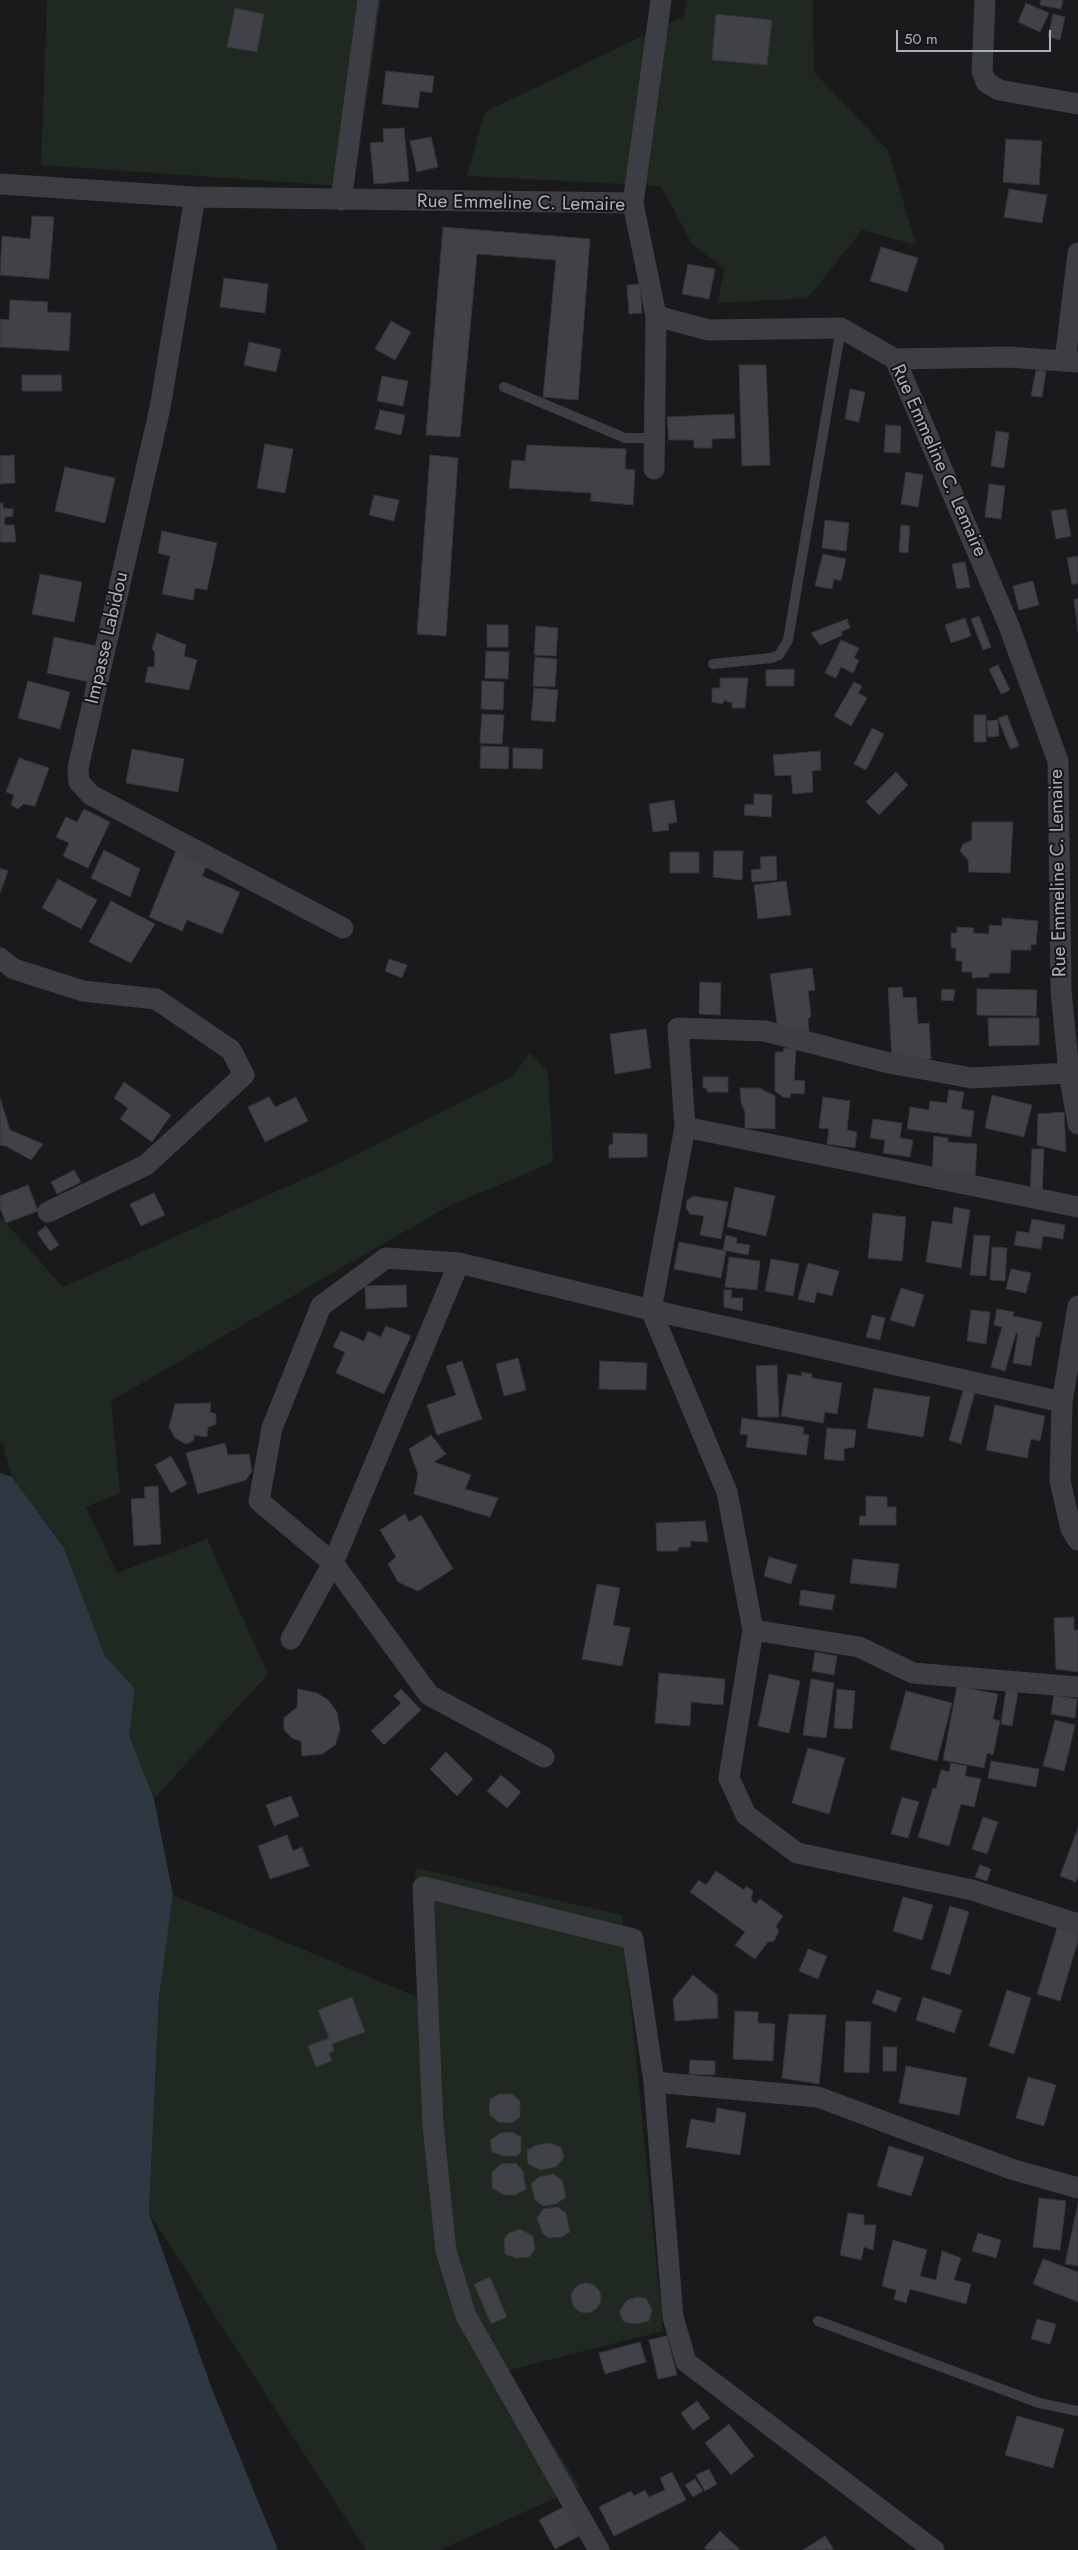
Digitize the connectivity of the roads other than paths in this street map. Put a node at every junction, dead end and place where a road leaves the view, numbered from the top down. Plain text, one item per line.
1 (368, 0) edge
2 (661, 0) edge
3 (985, 0) edge
4 (1078, 104) edge
5 (0, 184) edge
6 (196, 197) junction
7 (341, 200) junction
8 (633, 203) junction
9 (1078, 253) edge
10 (656, 316) junction
11 (841, 328) junction
12 (895, 359) junction
13 (1071, 361) edge
14 (504, 387) dead end
15 (655, 438) junction
16 (654, 468) dead end
17 (714, 664) dead end
18 (343, 928) dead end
19 (0, 958) edge
20 (1070, 988) edge
21 (1069, 1073) junction
22 (1078, 1124) edge
23 (685, 1126) junction
24 (1078, 1207) edge
25 (48, 1212) dead end
26 (459, 1263) junction
27 (651, 1310) junction
28 (1078, 1311) edge
29 (1062, 1402) junction
30 (1078, 1540) edge
31 (334, 1563) junction
32 (753, 1630) junction
33 (291, 1639) dead end
34 (1078, 1688) edge
35 (544, 1757) dead end
36 (1078, 1924) edge
37 (654, 2082) junction
38 (1078, 2188) edge
39 (818, 2321) dead end
40 (1078, 2411) edge
41 (599, 2550) edge
42 (934, 2550) edge

1 - 7 street
2 - 8 street
3 - 4 street
5 - 6 street, Rue Emmeline C. Lemaire
6 - 7 street, Rue Emmeline C. Lemaire
6 - 18 street, Impasse Labidou
7 - 8 street, Rue Emmeline C. Lemaire
8 - 10 street, Rue Emmeline C. Lemaire
9 - 13 street
10 - 11 street
10 - 15 street, Rue Emmeline C. Lemaire
11 - 12 street, Rue Emmeline C. Lemaire
11 - 17 lane
12 - 13 street
12 - 20 street, Rue Emmeline C. Lemaire
14 - 15 lane
15 - 16 street, Rue Emmeline C. Lemaire
19 - 25 street
20 - 21 street, Rue Emmeline C. Lemaire
21 - 22 street, Rue Emmeline C. Lemaire
21 - 23 street
23 - 24 street
23 - 27 street
26 - 27 street
26 - 31 street
26 - 31 street
27 - 29 street
27 - 32 street
28 - 29 street
29 - 30 street
31 - 33 street
31 - 35 street
32 - 34 street
32 - 36 street
37 - 38 street
37 - 41 street
37 - 42 street
39 - 40 lane

